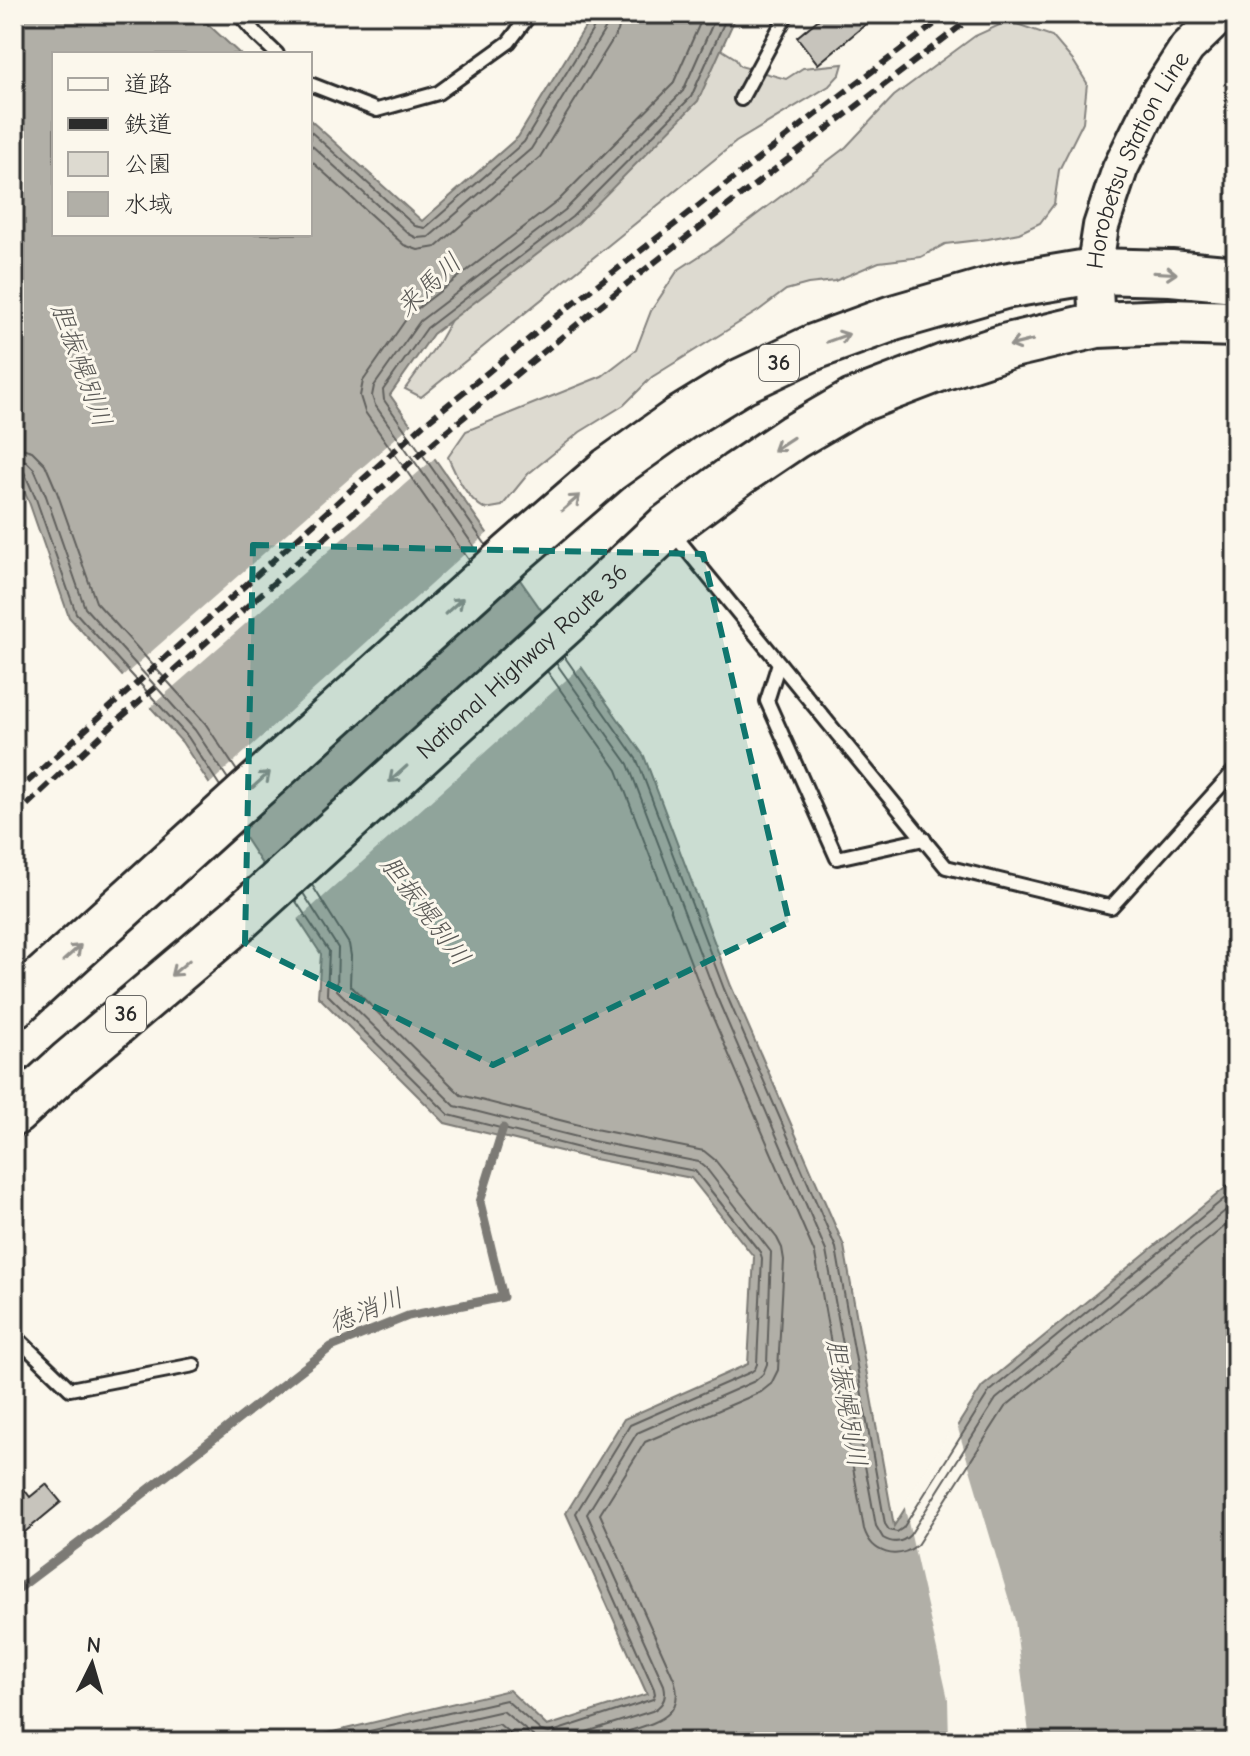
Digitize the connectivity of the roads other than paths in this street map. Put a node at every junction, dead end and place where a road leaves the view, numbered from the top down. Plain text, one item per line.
1 (239, 14) edge
2 (530, 14) edge
3 (787, 14) edge
4 (1222, 14) edge
5 (275, 52) edge
6 (312, 85) edge
7 (741, 99) dead end
8 (1094, 271) junction
9 (1236, 279) edge
10 (1236, 324) edge
11 (1097, 325) junction
12 (667, 527) junction
13 (779, 663) junction
14 (1236, 769) edge
15 (924, 839) junction
16 (14, 1005) edge
17 (14, 1113) edge
18 (14, 1335) edge
19 (194, 1365) dead end

1 - 5 lane
2 - 6 lane
3 - 7 lane
4 - 8 main road, Horobetsu Station Line
8 -> 9 highway, 36
8 - 11 main road, Horobetsu Station Line
16 -> 8 highway, 36
10 - 11 highway, 36
11 -> 12 highway, National Highway Route 36 / 36
12 - 13 lane
12 -> 17 highway, National Highway Route 36 / 36
13 - 15 lane
13 - 15 lane
14 - 15 lane
18 - 19 lane

